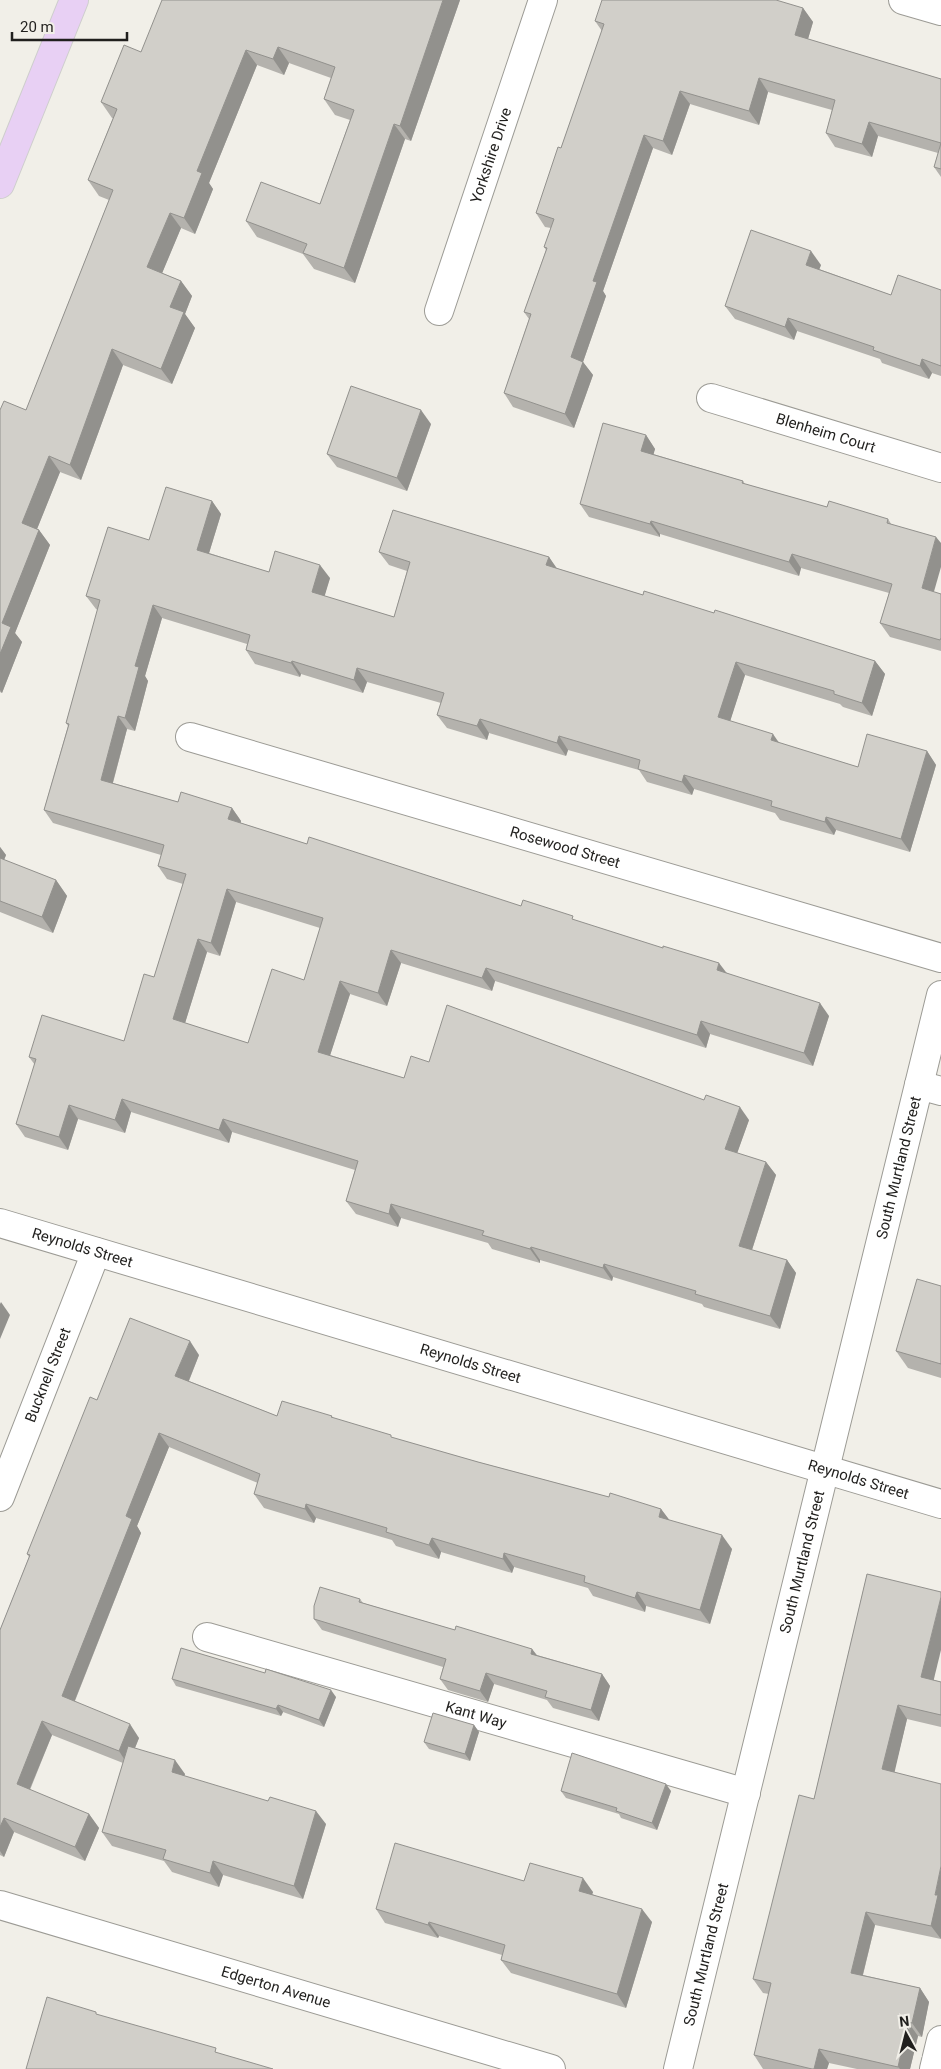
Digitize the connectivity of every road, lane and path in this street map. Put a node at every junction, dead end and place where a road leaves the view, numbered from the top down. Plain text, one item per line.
1 (74, 0) edge
2 (543, 0) edge
3 (903, 0) edge
4 (941, 11) edge
5 (0, 184) edge
6 (439, 311) dead end
7 (710, 398) dead end
8 (941, 468) edge
9 (190, 737) dead end
10 (941, 958) edge
11 (941, 995) edge
12 (930, 1088) edge
13 (0, 1223) edge
14 (96, 1252) junction
15 (825, 1468) junction
16 (0, 1497) edge
17 (941, 1504) edge
18 (207, 1637) dead end
19 (746, 1793) junction
20 (0, 1905) edge
21 (941, 2040) edge
22 (552, 2069) edge
23 (678, 2069) edge
24 (934, 2069) edge

1 - 5 main road
2 - 6 street, Yorkshire Drive
3 - 4 street
7 - 8 street, Blenheim Court
9 - 10 street, Rosewood Street
11 - 12 street, South Murtland Street
12 - 15 street, South Murtland Street
13 - 14 street, Reynolds Street
14 - 15 street, Reynolds Street
14 - 16 street, Bucknell Street
15 - 17 street, Reynolds Street
15 - 19 street, South Murtland Street
18 - 19 street, Kant Way
19 - 23 street, South Murtland Street
20 - 22 street, Edgerton Avenue
21 - 24 street

